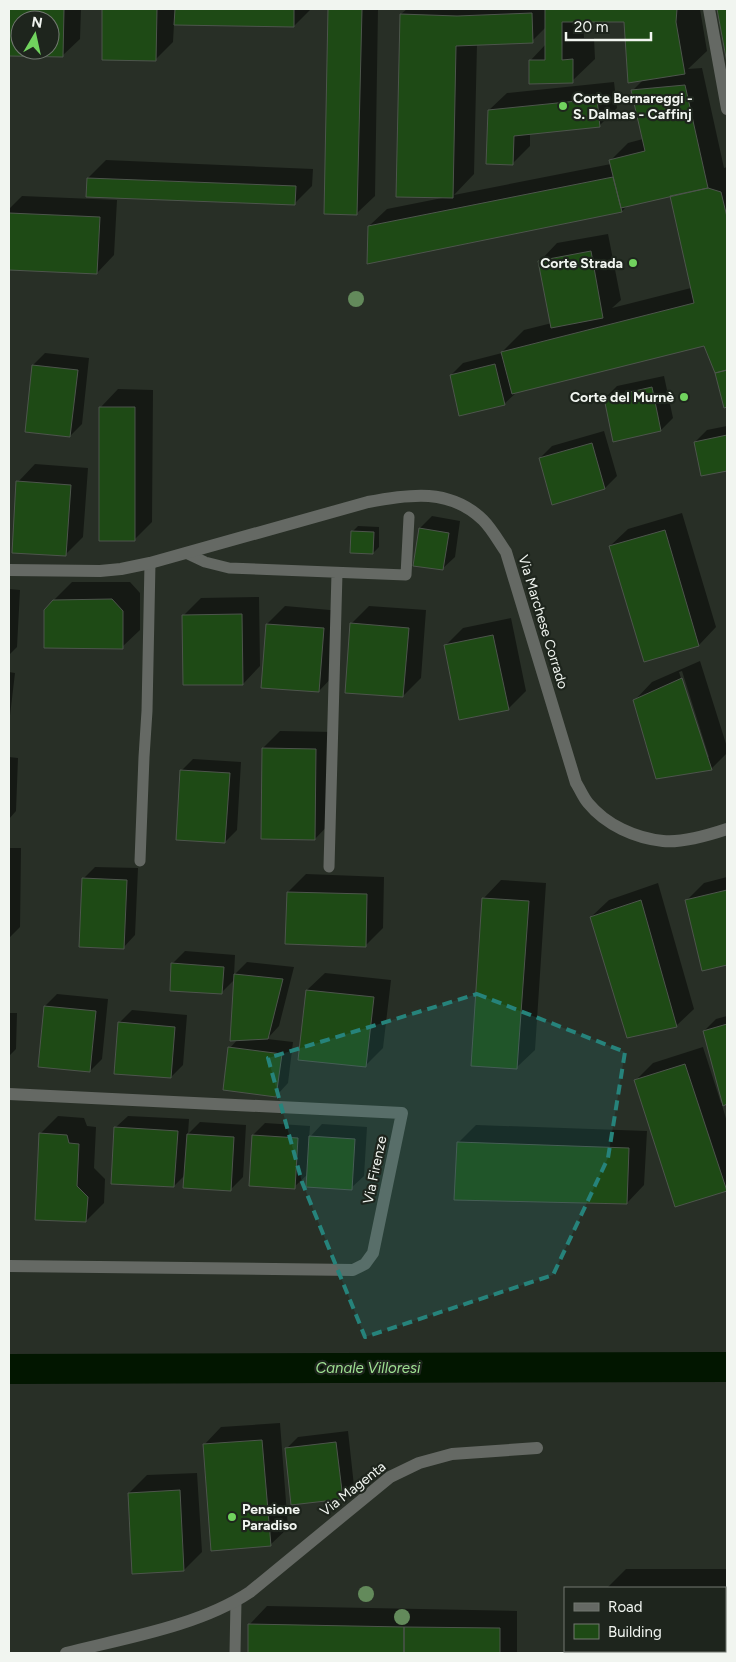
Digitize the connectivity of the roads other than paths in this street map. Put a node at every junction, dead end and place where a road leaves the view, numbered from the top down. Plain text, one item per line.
1 (709, 9) edge
2 (727, 109) edge
3 (409, 517) dead end
4 (186, 553) junction
5 (150, 564) junction
6 (9, 570) edge
7 (337, 573) junction
8 (727, 829) edge
9 (140, 861) dead end
10 (329, 868) dead end
11 (9, 1094) edge
12 (9, 1266) edge
13 (538, 1448) dead end
14 (236, 1601) junction
15 (66, 1653) edge
16 (235, 1653) edge

1 - 2 street
3 - 7 lane
4 - 5 street, Via Marchese Corrado
4 - 7 lane
4 - 8 street, Via Marchese Corrado
5 - 6 street, Via Marchese Corrado
5 - 9 lane
7 - 10 lane
11 - 12 street, Via Firenze
13 - 14 street, Via Magenta
14 - 15 street, Via Magenta
14 - 16 lane

